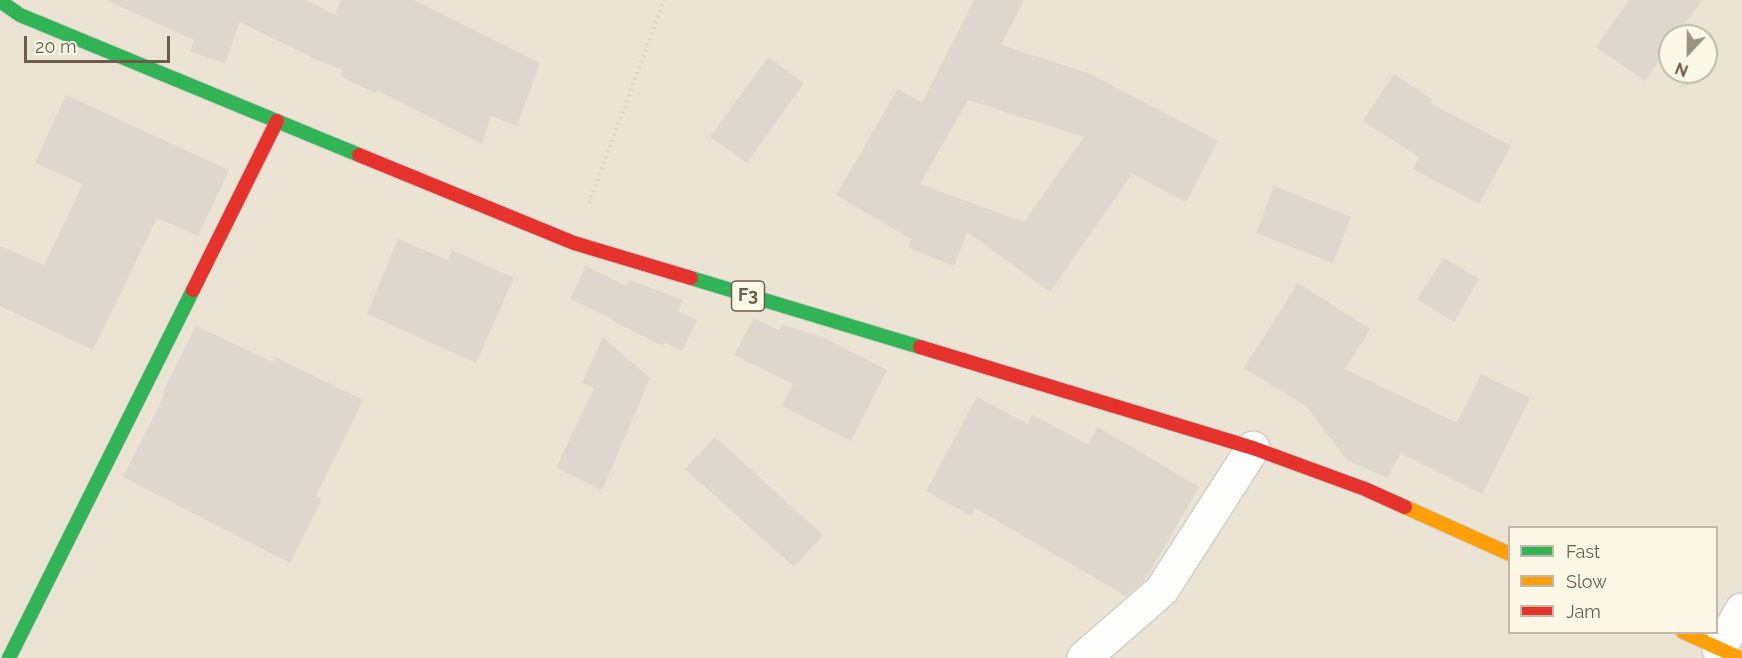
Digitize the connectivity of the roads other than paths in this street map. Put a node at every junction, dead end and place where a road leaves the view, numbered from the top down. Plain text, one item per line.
1 (0, 1) edge
2 (277, 121) junction
3 (1253, 448) junction
4 (1508, 554) edge
5 (1742, 610) edge
6 (1685, 634) edge
7 (1729, 653) edge
8 (9, 658) edge
9 (1084, 658) edge

1 - 2 main road, F3
2 - 3 main road, F3
2 - 8 main road
3 - 4 main road, F3
3 - 9 street
5 - 7 street
6 - 7 main road

